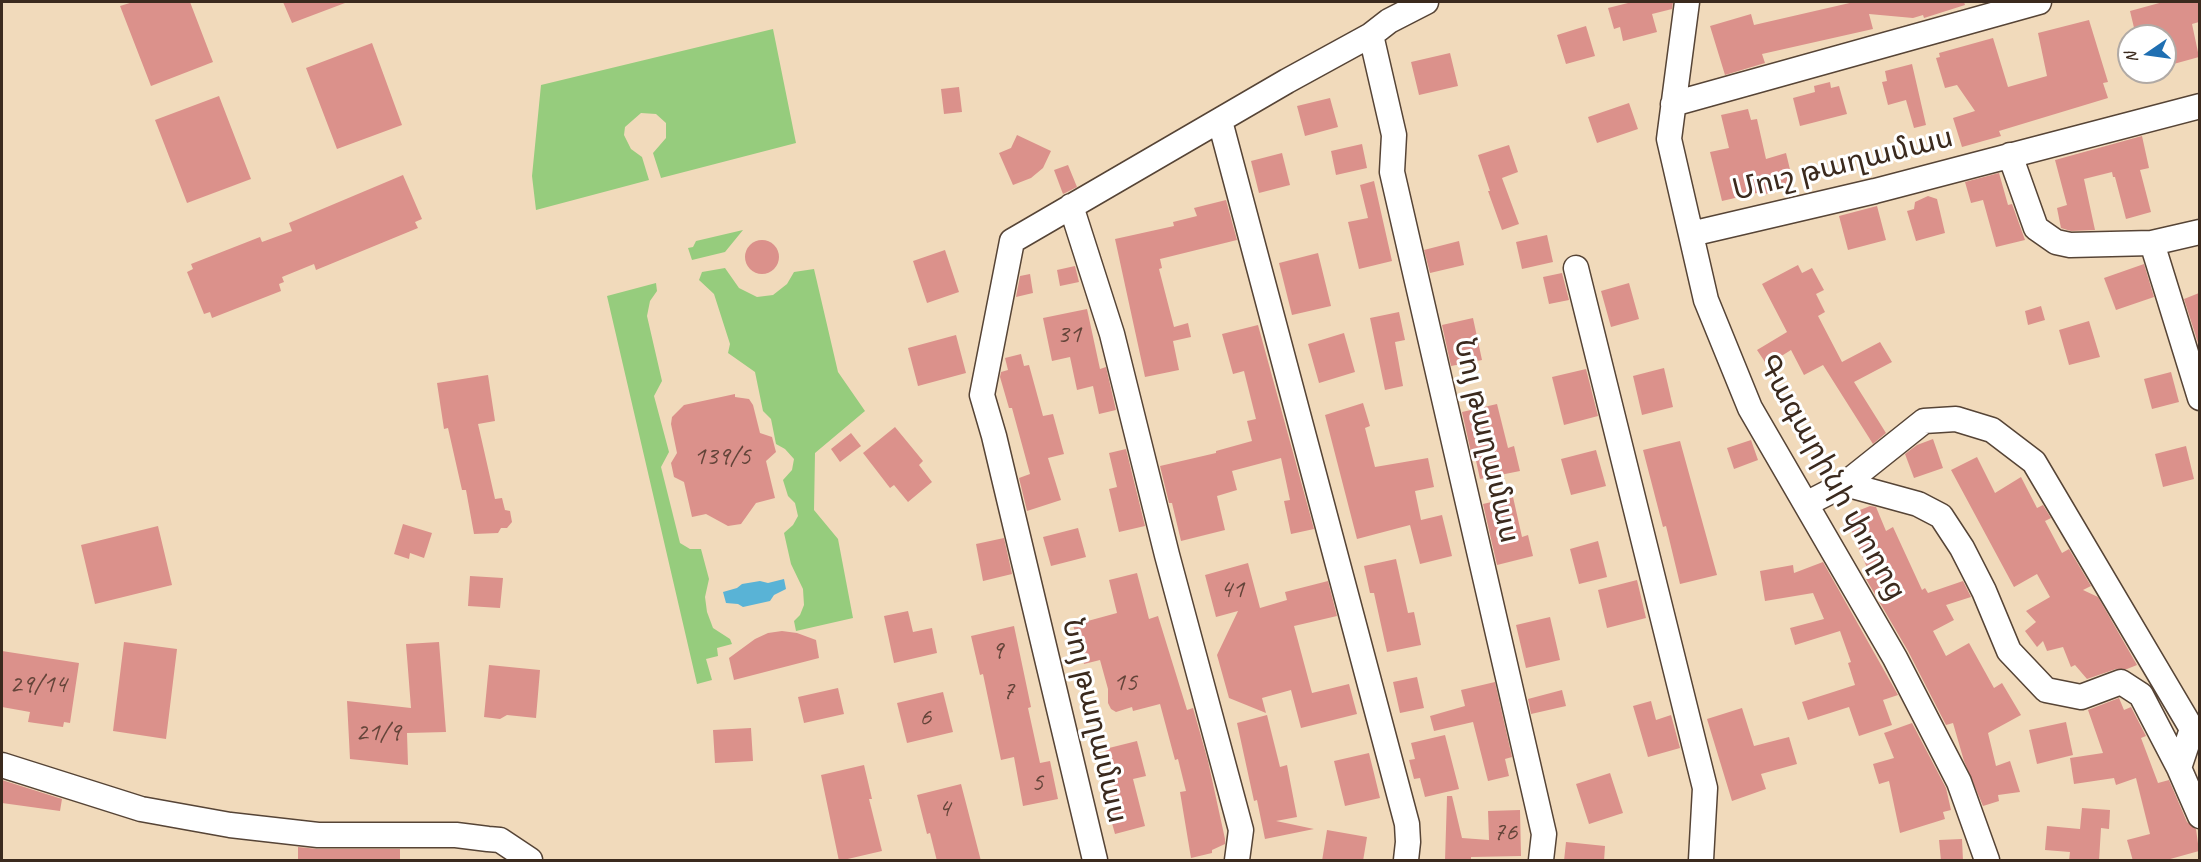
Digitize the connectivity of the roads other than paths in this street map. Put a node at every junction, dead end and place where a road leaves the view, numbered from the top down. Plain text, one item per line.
1 (1426, 2) edge
2 (1687, 2) edge
3 (2039, 2) edge
4 (1371, 35) junction
5 (1673, 104) junction
6 (2199, 106) edge
7 (1220, 121) junction
8 (2010, 155) junction
9 (1071, 206) junction
10 (2199, 232) edge
11 (1691, 234) junction
12 (2152, 243) junction
13 (1576, 268) dead end
14 (2199, 398) edge
15 (1845, 484) junction
16 (1806, 504) junction
17 (2, 765) edge
18 (2179, 768) junction
19 (2199, 816) edge
20 (499, 850) edge
21 (530, 861) edge
22 (1095, 861) edge
23 (1237, 861) edge
24 (1406, 861) edge
25 (1541, 861) edge
26 (1701, 861) edge
27 (1987, 861) edge

1 - 4 street, Նոյ թաղամաս
2 - 5 street, Գագարինի փողոց
3 - 5 street
4 - 7 street, Նոյ թաղամաս
4 - 25 street, Նոյ թաղամաս
5 - 11 street, Գագարինի փողոց
6 - 8 street, Մուշ թաղամաս
7 - 9 street, Նոյ թաղամաս
7 - 24 street
8 - 11 street, Մուշ թաղամաս
8 - 12 street
9 - 22 street, Նոյ թաղամաս
9 - 23 street
10 - 12 street
11 - 16 street, Գագարինի փողոց
12 - 14 street
13 - 26 street
15 - 16 street
15 - 18 street
15 - 18 street
16 - 27 street, Գագարինի փողոց
17 - 20 street
18 - 19 street
20 - 21 street

